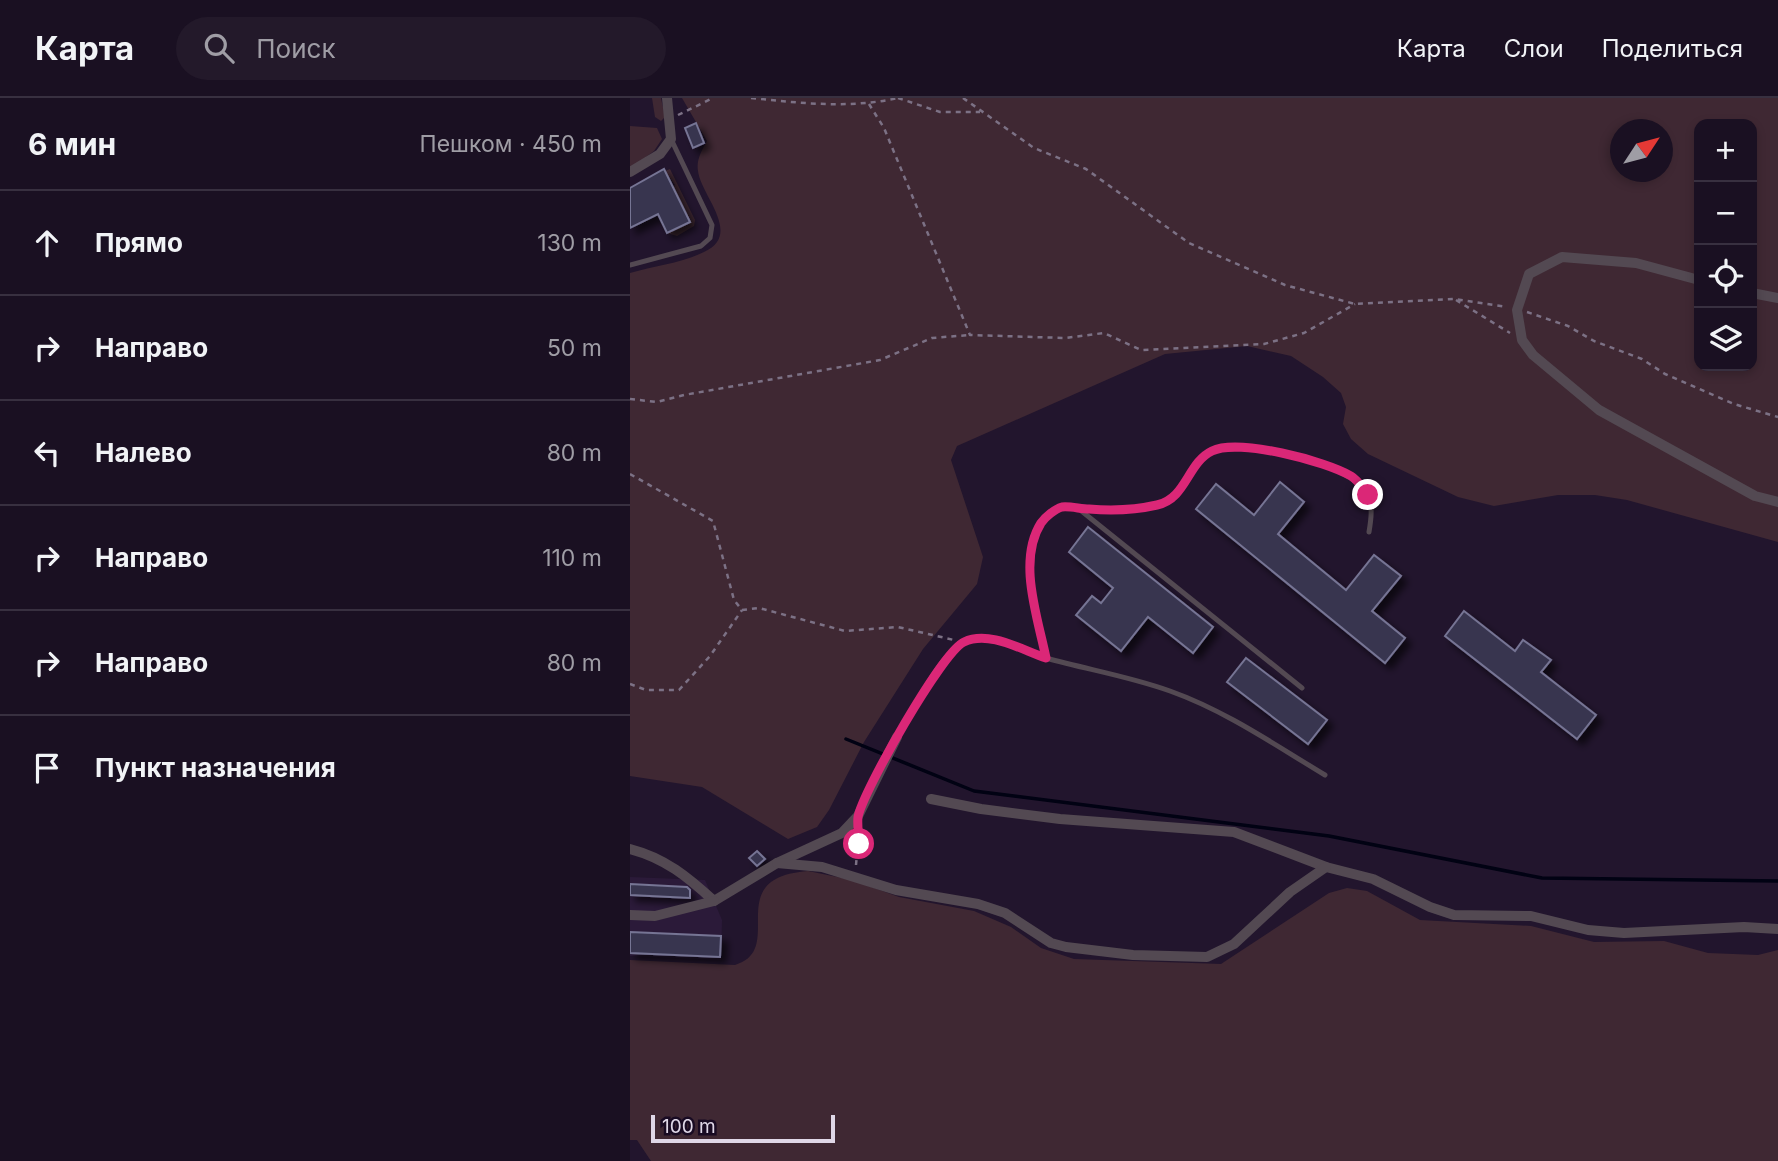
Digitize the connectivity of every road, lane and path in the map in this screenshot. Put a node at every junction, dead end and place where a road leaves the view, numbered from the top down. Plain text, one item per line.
1 (667, 98) edge
2 (713, 98) edge
3 (751, 98) edge
4 (758, 98) edge
5 (898, 98) edge
6 (963, 98) edge
7 (869, 104) junction
8 (982, 111) junction
9 (670, 117) junction
10 (671, 139) junction
11 (630, 172) edge
12 (630, 265) edge
13 (1694, 279) edge
14 (1757, 294) edge
15 (1778, 298) edge
16 (1454, 299) junction
17 (1355, 304) junction
18 (1517, 310) junction
19 (971, 335) junction
20 (1522, 340) junction
21 (630, 399) edge
22 (1778, 417) edge
23 (630, 474) edge
24 (1778, 502) edge
25 (1079, 509) junction
26 (1369, 532) dead end
27 (742, 610) junction
28 (962, 642) junction
29 (1046, 658) junction
30 (630, 684) edge
31 (1302, 688) dead end
32 (897, 737) joint
33 (1325, 775) dead end
34 (930, 799) dead end
35 (858, 816) junction
36 (630, 849) edge
37 (777, 863) junction
38 (1326, 867) junction
39 (855, 876) junction
40 (714, 901) junction
41 (630, 915) edge
42 (1778, 929) edge

1 - 9 street
2 - 9 path
3 - 4 path
4 - 7 path
5 - 7 path
5 - 8 path
6 - 8 path
7 - 19 path
8 - 17 path
9 - 10 street
10 - 11 street
10 - 12 lane
13 - 18 street
14 - 15 street
16 - 17 path
16 - 18 path
16 - 20 path
17 - 19 path
18 - 20 street
18 - 22 path
19 - 21 path
20 - 24 street
23 - 27 path
25 - 26 lane
25 - 29 lane
25 - 31 lane
27 - 28 path
27 - 30 path
28 - 29 lane
28 - 32 lane
29 - 33 lane
32 - 35 street
34 - 38 street
35 - 37 street
35 - 39 path
36 - 40 street
37 - 39 street
37 - 40 street
38 - 39 street
38 - 42 street
40 - 41 street

